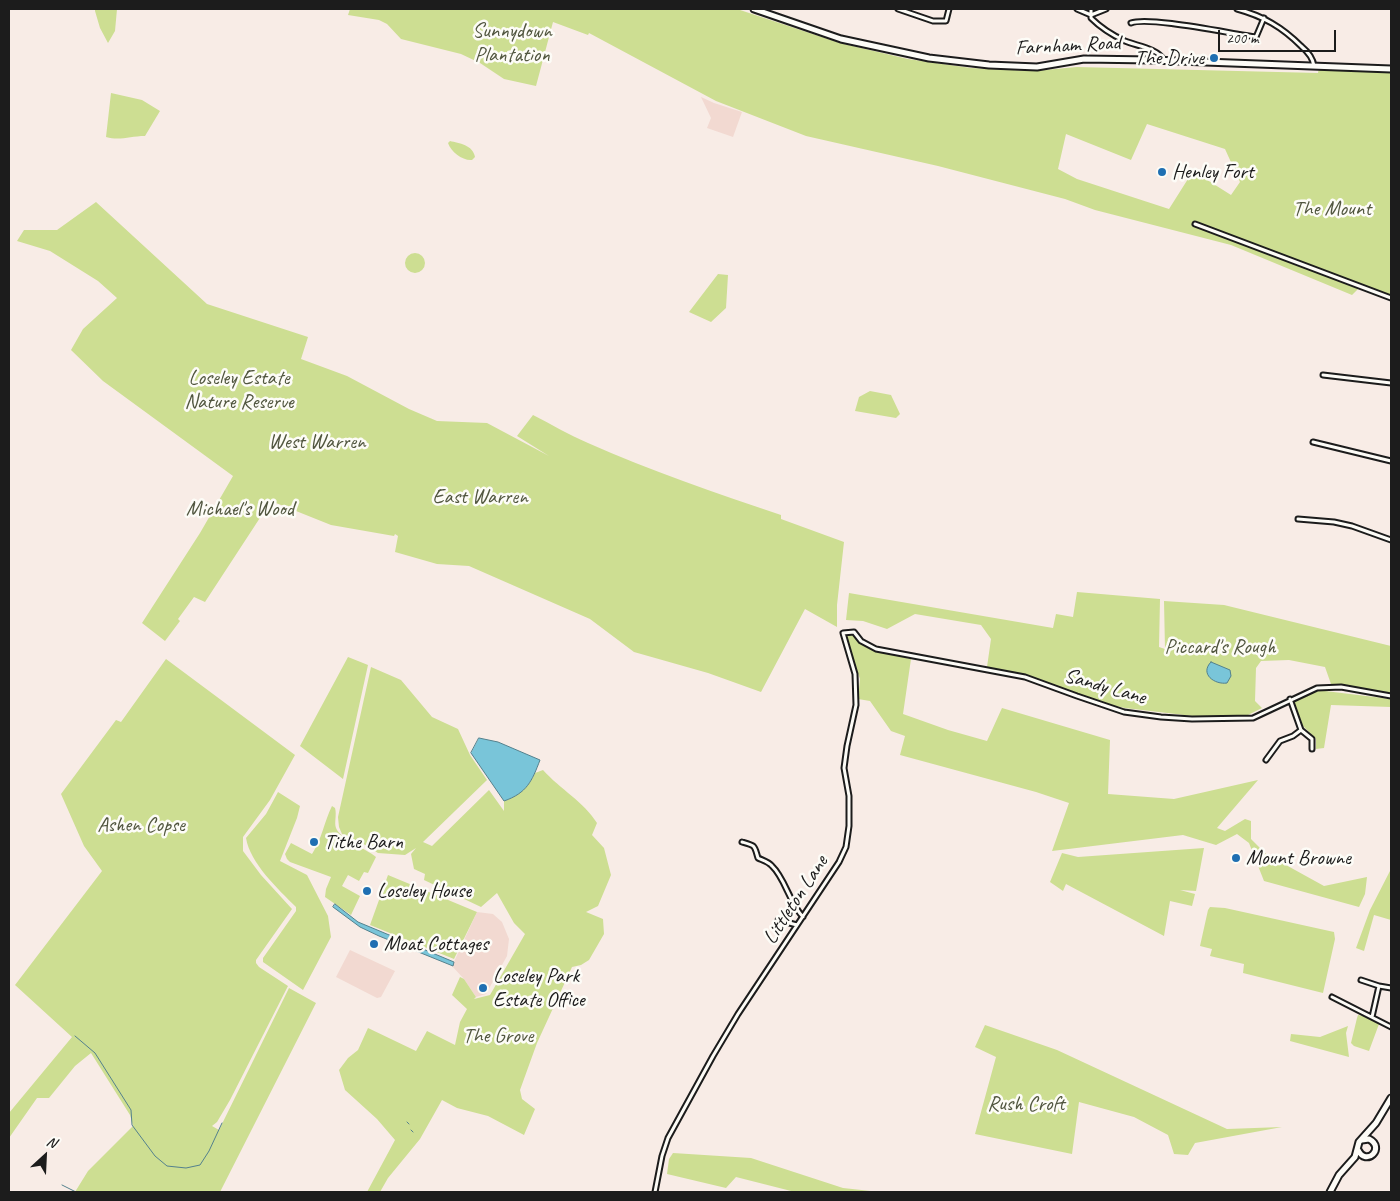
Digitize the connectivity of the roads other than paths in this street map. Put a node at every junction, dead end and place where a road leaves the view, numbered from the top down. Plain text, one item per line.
1 (754, 9) edge
2 (898, 9) edge
3 (949, 9) edge
4 (1076, 9) edge
5 (1091, 9) edge
6 (1106, 9) edge
7 (1237, 9) edge
8 (1091, 15) junction
9 (1264, 18) junction
10 (1131, 23) dead end
11 (1164, 60) junction
12 (1314, 66) junction
13 (1391, 69) edge
14 (1195, 224) dead end
15 (1391, 298) edge
16 (1323, 375) dead end
17 (1391, 384) edge
18 (1313, 442) dead end
19 (1391, 461) edge
20 (1298, 519) dead end
21 (1391, 540) edge
22 (843, 633) joint
23 (1391, 696) edge
24 (1290, 700) junction
25 (1301, 730) junction
26 (1312, 748) dead end
27 (1266, 760) dead end
28 (742, 842) dead end
29 (803, 917) junction
30 (778, 920) dead end
31 (797, 924) junction
32 (1361, 980) dead end
33 (1379, 986) junction
34 (1391, 988) edge
35 (1332, 997) dead end
36 (1372, 1017) junction
37 (1391, 1027) edge
38 (1391, 1098) edge
39 (1376, 1123) junction
40 (1362, 1140) junction
41 (1375, 1143) junction
42 (1358, 1149) junction
43 (1365, 1157) junction
44 (1346, 1167) junction
45 (655, 1192) edge
46 (1330, 1192) edge

1 - 11 main road, Farnham Road
2 - 3 street
4 - 8 street
5 - 8 street
6 - 8 street
7 - 9 street
8 - 11 street
9 - 10 street
9 - 12 street
11 - 12 main road, Farnham Road
12 - 13 main road, Farnham Road
14 - 15 street
16 - 17 street
18 - 19 street
20 - 21 street
22 - 24 street, Sandy Lane
22 - 29 street, Littleton Lane
23 - 24 street, Sandy Lane
24 - 25 street
25 - 26 street
25 - 27 street
28 - 29 street
29 - 31 street, Littleton Lane
30 - 31 street
31 - 45 street, Littleton Lane
32 - 33 street
33 - 34 street
33 - 36 street
35 - 36 street
36 - 37 street
38 - 39 main road
39 - 40 main road
39 - 41 main road
40 - 41 main road
40 - 42 main road
41 - 43 main road
42 - 43 main road
42 - 44 main road
43 - 44 main road
44 - 46 main road

